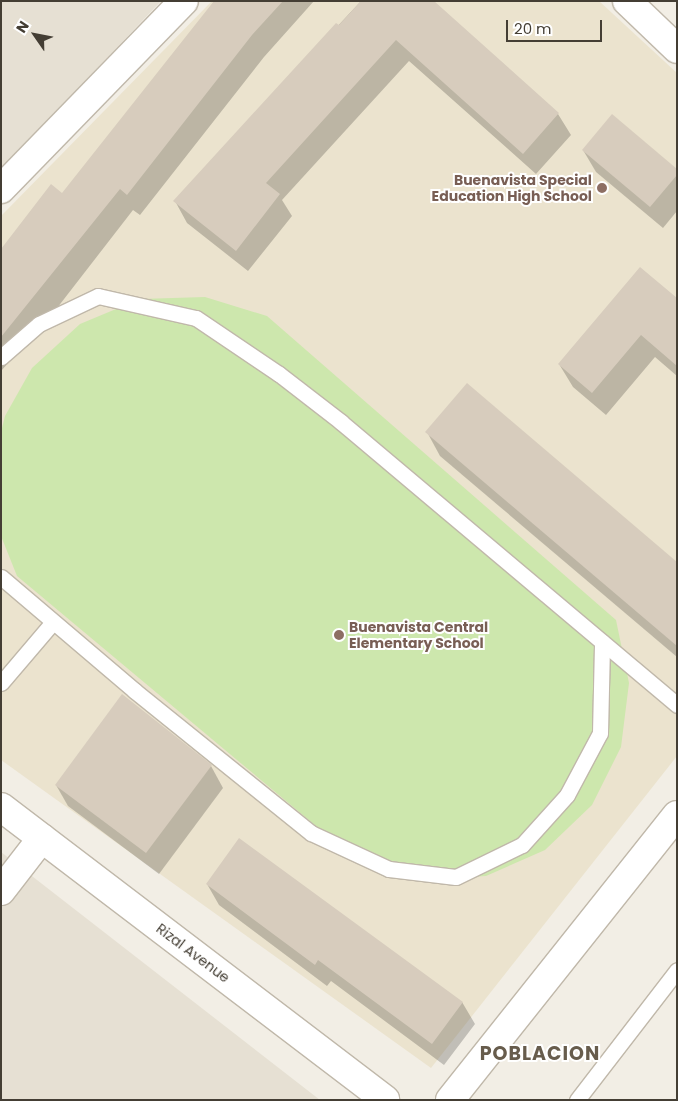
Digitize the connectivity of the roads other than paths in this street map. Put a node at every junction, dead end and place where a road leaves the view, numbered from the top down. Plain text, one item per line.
1 (184, 1) edge
2 (627, 1) edge
3 (677, 49) edge
4 (2, 186) edge
5 (1, 357) edge
6 (1, 577) edge
7 (52, 623) junction
8 (602, 642) junction
9 (1, 683) edge
10 (677, 705) edge
11 (1, 806) edge
12 (677, 815) edge
13 (42, 838) junction
14 (1, 891) edge
15 (677, 970) edge
16 (385, 1100) edge
17 (450, 1100) edge
18 (577, 1100) edge

1 - 4 street
2 - 3 street
5 - 8 lane
6 - 7 lane
7 - 8 lane
7 - 9 lane
8 - 10 lane
11 - 13 street, Rizal Avenue
12 - 17 street
13 - 14 street
13 - 16 street, Rizal Avenue
15 - 18 lane

